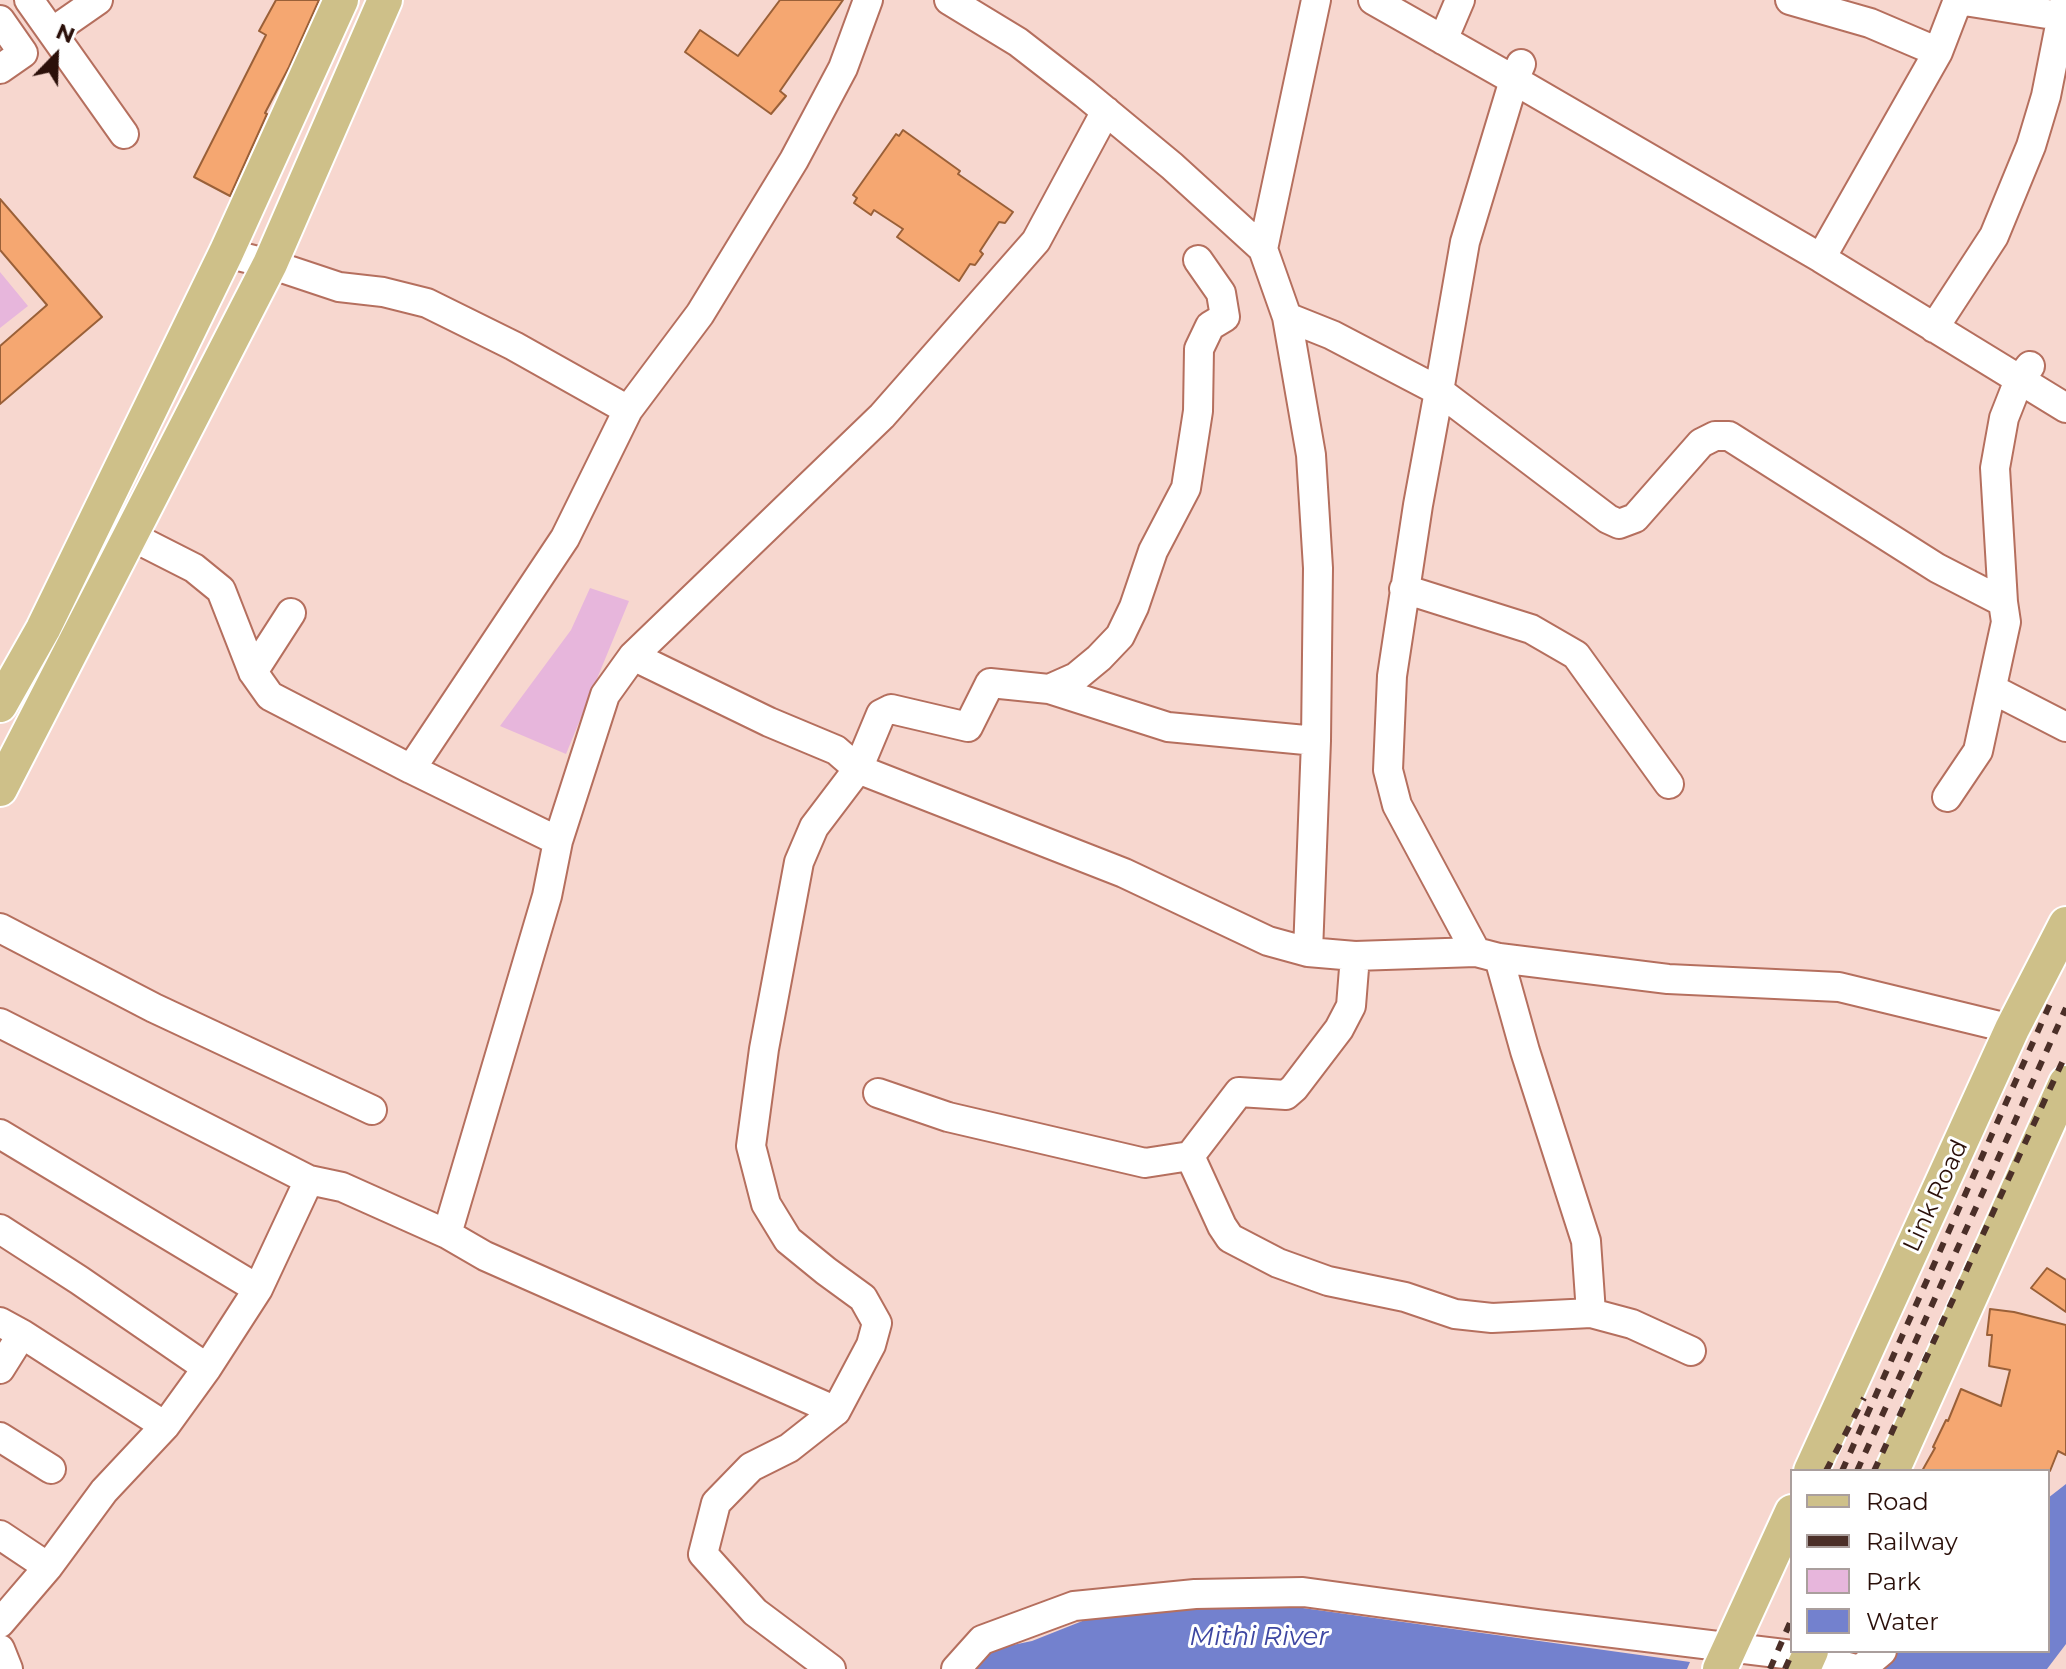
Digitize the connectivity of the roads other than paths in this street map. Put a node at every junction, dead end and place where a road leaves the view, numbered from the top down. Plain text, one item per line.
1 (29, 0) edge
2 (98, 0) edge
3 (341, 0) edge
4 (385, 0) edge
5 (868, 0) edge
6 (949, 0) edge
7 (1316, 0) edge
8 (1373, 0) edge
9 (1407, 0) edge
10 (1790, 0) edge
11 (1966, 1) edge
12 (2065, 11) edge
13 (0, 20) edge
14 (1452, 21) edge
15 (52, 32) junction
16 (1938, 52) junction
17 (0, 69) edge
18 (1518, 72) junction
19 (1106, 111) junction
20 (124, 134) dead end
21 (1263, 249) junction
22 (1826, 250) junction
23 (226, 253) junction
24 (1198, 260) dead end
25 (270, 264) junction
26 (1287, 317) junction
27 (1939, 320) junction
28 (2025, 372) junction
29 (2066, 386) edge
30 (1439, 391) junction
31 (2066, 408) edge
32 (628, 410) junction
33 (96, 521) junction
34 (131, 536) junction
35 (1404, 589) junction
36 (2003, 602) junction
37 (294, 618) dead end
38 (633, 656) junction
39 (258, 678) junction
40 (1049, 689) junction
41 (1992, 689) junction
42 (0, 705) edge
43 (2066, 727) edge
44 (1316, 741) junction
45 (411, 769) junction
46 (858, 769) junction
47 (1669, 784) dead end
48 (0, 789) edge
49 (1947, 797) dead end
50 (558, 841) junction
51 (2066, 924) edge
52 (0, 928) edge
53 (1308, 952) junction
54 (1487, 955) junction
55 (1355, 956) junction
56 (0, 1023) edge
57 (2012, 1029) junction
58 (2066, 1083) edge
59 (878, 1093) dead end
60 (372, 1110) dead end
61 (0, 1134) edge
62 (1190, 1156) junction
63 (309, 1180) junction
64 (0, 1229) edge
65 (447, 1234) junction
66 (258, 1289) junction
67 (1591, 1313) junction
68 (11, 1328) edge
69 (1691, 1351) dead end
70 (207, 1368) junction
71 (0, 1369) edge
72 (836, 1411) junction
73 (165, 1426) junction
74 (0, 1437) edge
75 (51, 1469) dead end
76 (1812, 1469) edge
77 (1893, 1469) edge
78 (1790, 1516) edge
79 (0, 1535) edge
80 (48, 1567) junction
81 (0, 1623) edge
82 (0, 1649) edge
83 (1879, 1653) edge
84 (1726, 1657) edge
85 (1808, 1659) edge
86 (8, 1669) edge
87 (831, 1669) edge
88 (956, 1669) edge
89 (1859, 1669) edge

1 - 15 street
2 - 15 street
3 - 23 main road
4 - 25 main road
5 - 32 street
6 - 19 street
7 - 21 street
8 - 14 street
9 - 14 street
10 - 16 street
11 - 12 street
11 - 16 street
12 - 27 street
13 - 17 street
14 - 18 street
15 - 20 street
16 - 22 street
18 - 22 street
18 - 30 street
19 - 21 street
19 - 38 street
21 - 26 street
22 - 27 street
23 - 25 street
23 - 33 main road
24 - 40 street
25 - 32 street
25 - 34 main road
26 - 30 street
26 - 44 street
27 - 28 street
28 - 29 street
28 - 31 street
28 - 36 street
30 - 35 street
30 - 36 street
32 - 45 street
33 - 34 street
33 - 42 main road
34 - 39 street
34 - 48 main road
35 - 47 street
35 - 54 street
36 - 41 street
37 - 39 street
38 - 46 street
38 - 50 street
39 - 45 street
40 - 44 street
40 - 46 street
41 - 43 street
41 - 49 street
44 - 53 street
45 - 50 street
46 - 53 street
46 - 72 street
50 - 65 street
51 - 57 main road, Link Road
52 - 60 street
53 - 55 street
54 - 55 street
54 - 57 street
54 - 67 street
55 - 62 street
56 - 63 street
57 - 76 main road, Link Road
58 - 77 main road
59 - 62 street
61 - 66 street
62 - 67 street
63 - 65 street
63 - 66 street
64 - 70 street
65 - 72 street
66 - 70 street
67 - 69 street
68 - 71 street
68 - 73 street
70 - 73 street
72 - 87 street
73 - 80 street
74 - 75 street
78 - 84 main road
79 - 80 street
80 - 81 street
82 - 86 street
83 - 89 street
84 - 85 street
84 - 88 street
85 - 89 street

